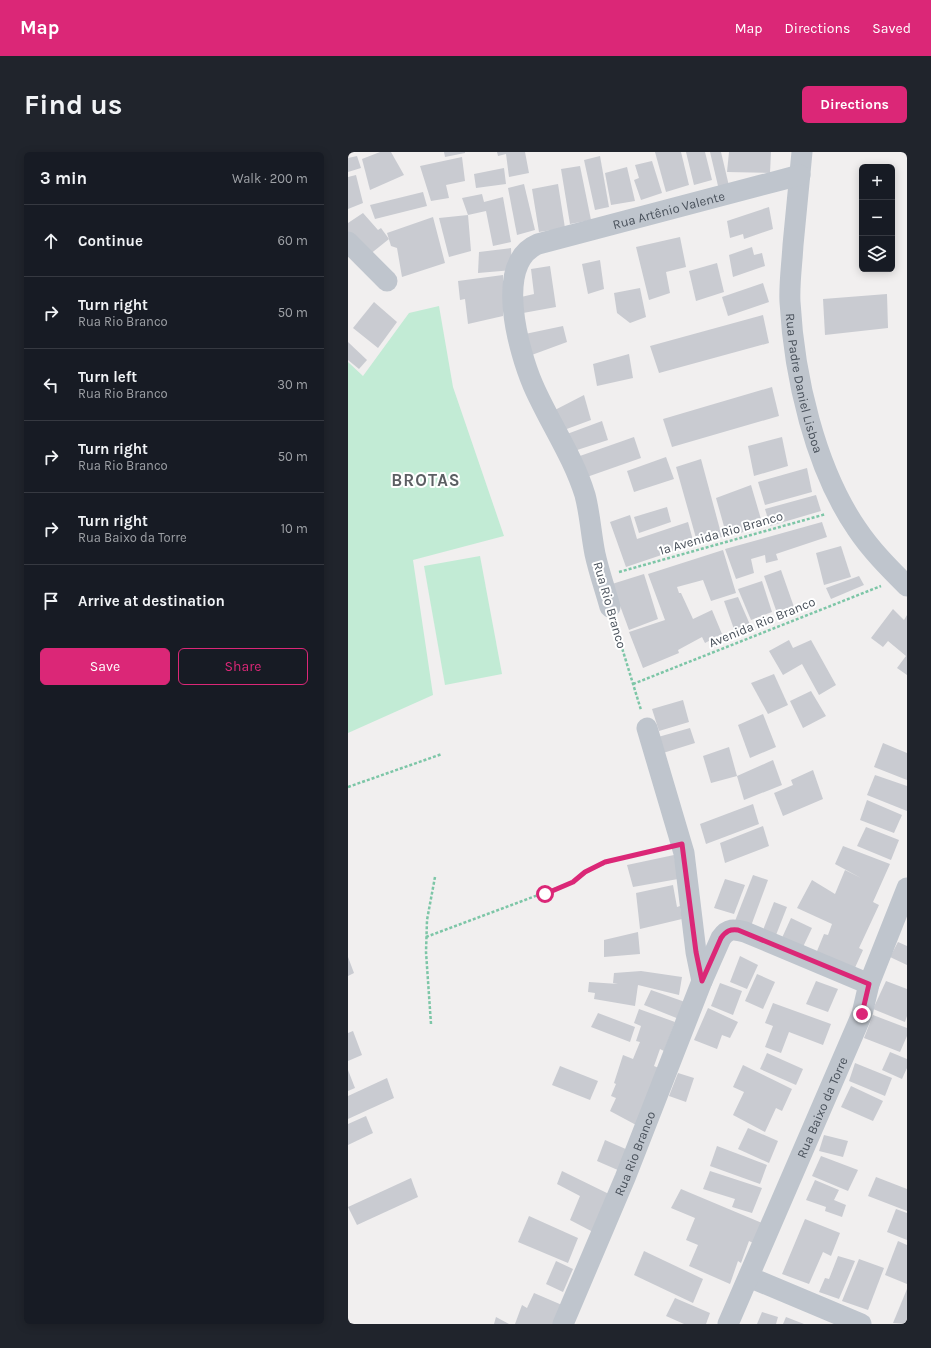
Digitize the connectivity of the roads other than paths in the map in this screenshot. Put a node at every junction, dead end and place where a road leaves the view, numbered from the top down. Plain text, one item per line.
1 (802, 152) edge
2 (800, 175) junction
3 (348, 242) edge
4 (538, 244) joint
5 (387, 281) dead end
6 (903, 582) edge
7 (610, 607) road end
8 (647, 728) road end
9 (907, 888) edge
10 (702, 981) junction
11 (869, 984) junction
12 (748, 1277) junction
13 (563, 1324) edge
14 (728, 1324) edge
15 (861, 1324) edge

1 - 2 street, Rua Padre Daniel Lisboa
2 - 4 street, Rua Artênio Valente
2 - 6 street, Rua Padre Daniel Lisboa
3 - 5 street
4 - 7 street, Rua Rio Branco
8 - 10 street
9 - 11 street, Rua Baixo da Torre
10 - 11 street, Rua Rio Branco
10 - 13 street, Rua Rio Branco
11 - 12 street, Rua Baixo da Torre
12 - 14 street, Rua Baixo da Torre
12 - 15 street

